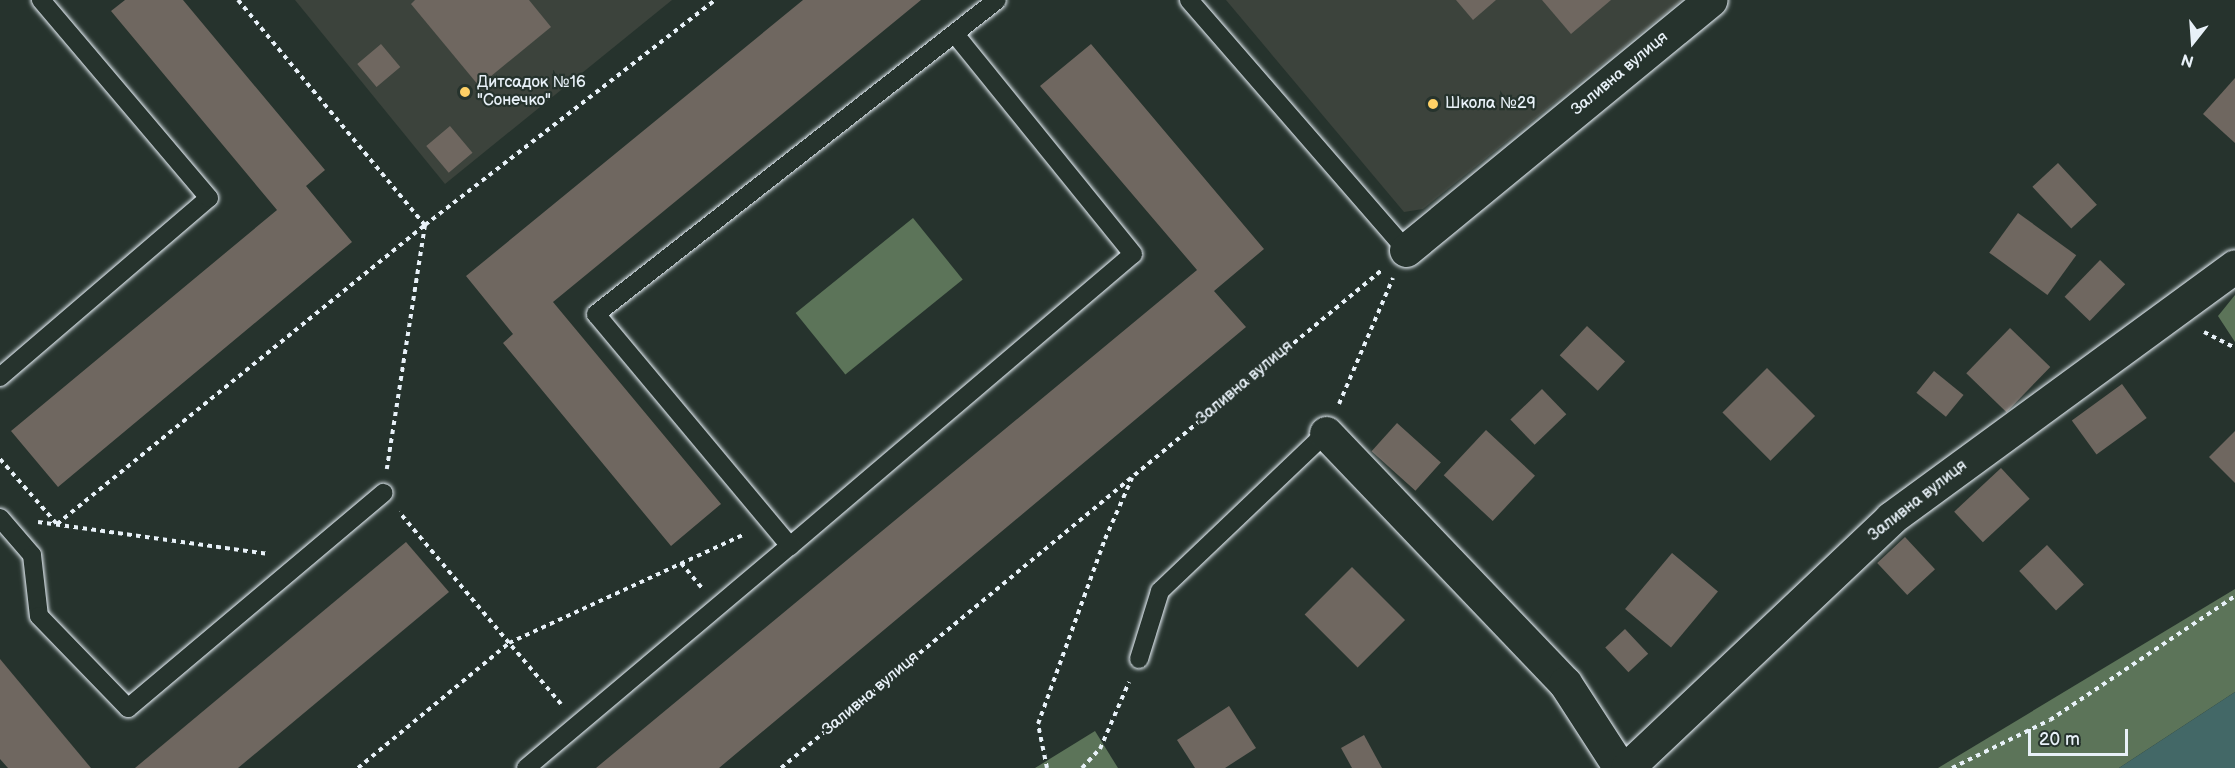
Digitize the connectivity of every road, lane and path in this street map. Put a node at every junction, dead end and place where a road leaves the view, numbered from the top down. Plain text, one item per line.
1 (41, 0) edge
2 (238, 0) edge
3 (715, 0) edge
4 (997, 0) edge
5 (1189, 0) edge
6 (1710, 0) edge
7 (955, 34) junction
8 (425, 225) junction
9 (1406, 250) junction
10 (2235, 266) edge
11 (0, 377) edge
12 (1326, 433) junction
13 (0, 459) edge
14 (1133, 476) junction
15 (383, 493) junction
16 (0, 518) edge
17 (34, 521) dead end
18 (770, 522) junction
19 (57, 524) junction
20 (790, 546) junction
21 (305, 559) junction
22 (2235, 596) edge
23 (508, 643) junction
24 (1139, 659) joint
25 (578, 724) junction
26 (358, 768) edge
27 (526, 768) edge
28 (782, 768) edge
29 (1047, 768) edge
30 (1082, 768) edge
31 (1620, 768) edge
32 (1627, 768) edge
33 (1952, 768) edge

1 - 11 lane
2 - 8 path
3 - 8 path
4 - 7 lane
5 - 9 lane
6 - 9 street, Заливна вулиця
7 - 18 lane
7 - 20 lane
8 - 15 path
8 - 19 path
9 - 12 path
9 - 14 path, Заливна вулиця
10 - 32 street, Заливна вулиця
12 - 24 lane
12 - 31 street
13 - 19 path
14 - 28 path, Заливна вулиця
14 - 29 path
15 - 21 lane
15 - 23 path
16 - 21 lane
17 - 19 path
18 - 20 lane
18 - 23 path
19 - 21 path
20 - 25 lane
22 - 33 path
23 - 25 path
23 - 26 path
24 - 30 path
25 - 27 lane

